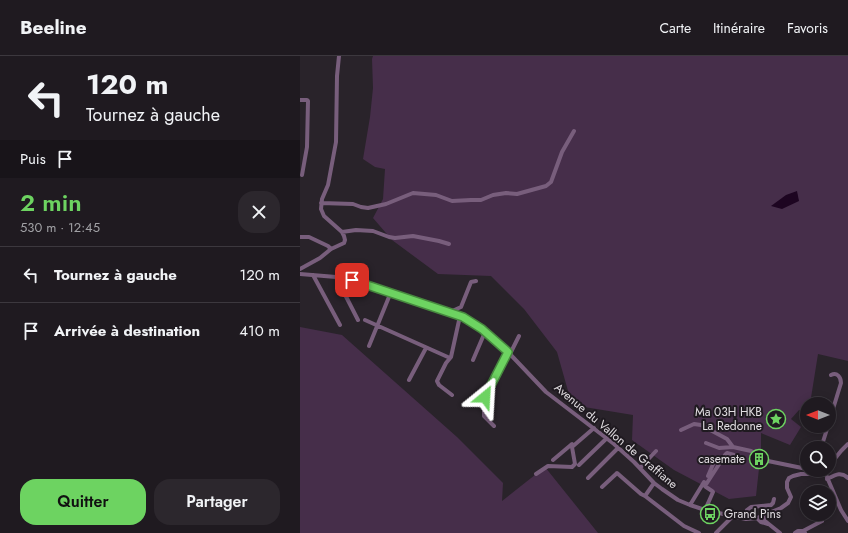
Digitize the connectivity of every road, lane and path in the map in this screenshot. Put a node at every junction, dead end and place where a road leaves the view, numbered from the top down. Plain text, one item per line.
1 (339, 56) edge
2 (300, 100) edge
3 (574, 131) dead end
4 (302, 175) dead end
5 (321, 203) junction
6 (342, 232) junction
7 (300, 237) edge
8 (449, 244) dead end
9 (331, 249) junction
10 (300, 268) edge
11 (300, 275) edge
12 (313, 276) junction
13 (336, 277) junction
14 (476, 281) dead end
15 (391, 292) junction
16 (450, 312) junction
17 (460, 316) junction
18 (358, 320) dead end
19 (365, 320) dead end
20 (340, 325) dead end
21 (378, 326) junction
22 (485, 332) junction
23 (519, 336) dead end
24 (370, 346) dead end
25 (426, 348) junction
26 (509, 353) junction
27 (450, 358) junction
28 (473, 360) dead end
29 (831, 375) dead end
30 (409, 380) dead end
31 (452, 395) dead end
32 (836, 399) edge
33 (494, 426) dead end
34 (593, 427) junction
35 (681, 430) dead end
36 (607, 438) junction
37 (706, 444) dead end
38 (848, 444) edge
39 (732, 447) junction
40 (618, 448) junction
41 (656, 451) dead end
42 (734, 455) dead end
43 (836, 456) edge
44 (553, 460) dead end
45 (714, 462) dead end
46 (579, 465) dead end
47 (640, 468) junction
48 (800, 468) edge
49 (536, 474) dead end
50 (800, 474) edge
51 (588, 478) dead end
52 (848, 478) edge
53 (827, 479) joint
54 (654, 483) junction
55 (602, 486) dead end
56 (645, 496) junction
57 (774, 499) dead end
58 (690, 505) junction
59 (705, 510) junction
60 (734, 516) junction
61 (763, 516) junction
62 (743, 518) junction
63 (757, 518) junction
64 (822, 521) dead end
65 (848, 522) edge
66 (770, 525) junction
67 (804, 532) edge
68 (699, 533) edge
69 (716, 533) edge
70 (780, 533) edge
71 (795, 533) edge

1 - 5 street
2 - 4 street
3 - 5 street
5 - 6 street
6 - 8 street
6 - 9 street
7 - 9 street
9 - 10 street
11 - 12 street, Avenue du Vallon de Graffiane
12 - 13 street, Avenue du Vallon de Graffiane
12 - 20 street
13 - 15 street, Avenue du Vallon de Graffiane
13 - 18 street
14 - 16 street
15 - 16 street, Avenue du Vallon de Graffiane
15 - 21 street
16 - 17 street, Avenue du Vallon de Graffiane
17 - 22 street, Avenue du Vallon de Graffiane
17 - 27 street
19 - 21 street
21 - 24 street
21 - 25 street
22 - 26 street, Avenue du Vallon de Graffiane
22 - 28 street
23 - 26 street
25 - 27 street
25 - 30 street
26 - 33 street
26 - 34 street, Avenue du Vallon de Graffiane
27 - 31 street
29 - 32 street
34 - 36 street, Avenue du Vallon de Graffiane
34 - 44 street
34 - 49 street
35 - 39 street
36 - 40 street, Avenue du Vallon de Graffiane
36 - 46 street
37 - 39 street
38 - 43 street
39 - 48 street
40 - 47 street, Avenue du Vallon de Graffiane
40 - 51 street
41 - 47 street
42 - 59 street
45 - 58 street
47 - 54 street, Avenue du Vallon de Graffiane
50 - 61 street, Avenue du Vallon de Graffiane
52 - 53 street
53 - 65 street
54 - 56 street
54 - 58 street, Avenue du Vallon de Graffiane
55 - 56 street
56 - 68 street
57 - 62 street
58 - 59 street, Avenue du Vallon de Graffiane
59 - 60 street, Avenue du Vallon de Graffiane
60 - 62 street, Avenue du Vallon de Graffiane
60 - 69 street
61 - 63 street, Avenue du Vallon de Graffiane
61 - 66 street
62 - 63 street, Avenue du Vallon de Graffiane
63 - 66 street
64 - 67 street
66 - 70 street
67 - 71 street

